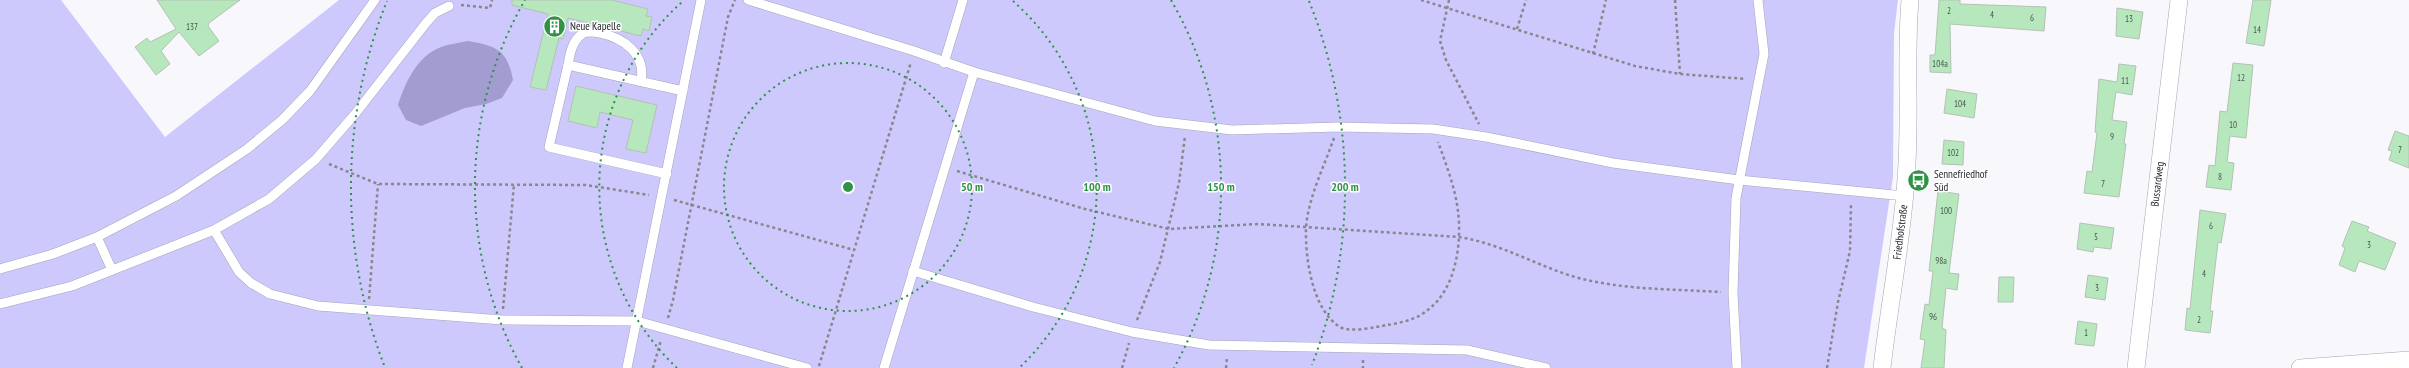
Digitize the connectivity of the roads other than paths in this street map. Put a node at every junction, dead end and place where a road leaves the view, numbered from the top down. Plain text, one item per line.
1 (375, 0) edge
2 (701, 0) edge
3 (748, 0) edge
4 (963, 0) edge
5 (1758, 0) edge
6 (1910, 0) edge
7 (2179, 0) edge
8 (449, 6) road end
9 (944, 63) junction
10 (568, 65) junction
11 (974, 72) junction
12 (641, 81) junction
13 (683, 91) junction
14 (667, 174) junction
15 (1739, 180) junction
16 (1905, 196) junction
17 (214, 230) junction
18 (97, 237) junction
19 (0, 270) edge
20 (112, 270) junction
21 (913, 271) junction
22 (0, 304) edge
23 (637, 320) junction
24 (2409, 360) edge
25 (627, 368) edge
26 (807, 368) edge
27 (884, 368) edge
28 (1546, 368) edge
29 (1737, 368) edge
30 (1882, 368) edge
31 (2136, 368) edge
32 (2300, 368) edge

1 - 18 lane
2 - 13 lane
3 - 9 lane
4 - 9 lane
5 - 15 lane
6 - 16 street, Friedhofstraße
7 - 31 street, Bussardweg
8 - 17 lane
9 - 11 lane
10 - 12 lane
10 - 12 lane
10 - 14 lane
11 - 15 lane
11 - 21 lane
12 - 13 lane
13 - 14 lane
14 - 23 lane
15 - 16 lane
15 - 29 lane
16 - 30 street, Friedhofstraße
17 - 20 lane
17 - 23 lane
18 - 19 lane
18 - 20 lane
20 - 22 lane
21 - 27 lane
21 - 28 lane
23 - 25 lane
23 - 26 lane
24 - 32 street

